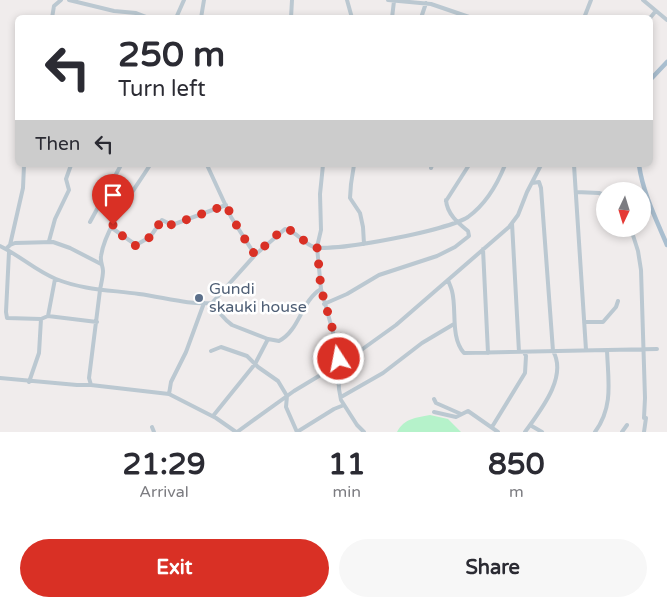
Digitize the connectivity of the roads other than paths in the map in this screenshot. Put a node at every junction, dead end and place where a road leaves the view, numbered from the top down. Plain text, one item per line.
1 (61, 0) edge
2 (69, 0) edge
3 (184, 0) edge
4 (198, 0) edge
5 (292, 0) edge
6 (353, 0) edge
7 (388, 0) edge
8 (590, 0) edge
9 (643, 0) edge
10 (653, 0) edge
11 (348, 1) edge
12 (394, 1) edge
13 (204, 2) edge
14 (426, 3) junction
15 (649, 5) junction
16 (667, 10) edge
17 (457, 12) junction
18 (655, 12) junction
19 (52, 15) edge
20 (141, 15) edge
21 (177, 15) edge
22 (202, 15) edge
23 (291, 15) edge
24 (351, 15) edge
25 (392, 15) edge
26 (422, 15) edge
27 (456, 15) edge
28 (464, 15) edge
29 (585, 15) edge
30 (652, 15) edge
31 (662, 16) junction
32 (667, 20) edge
33 (667, 62) edge
34 (653, 77) edge
35 (24, 167) edge
36 (70, 167) edge
37 (120, 167) edge
38 (149, 167) edge
39 (208, 167) edge
40 (323, 167) edge
41 (354, 167) edge
42 (469, 167) edge
43 (504, 167) edge
44 (540, 167) edge
45 (574, 167) edge
46 (638, 167) edge
47 (532, 183) junction
48 (576, 192) junction
49 (596, 193) edge
50 (226, 205) junction
51 (90, 222) dead end
52 (457, 222) junction
53 (512, 223) junction
54 (112, 228) junction
55 (633, 238) edge
56 (49, 241) junction
57 (10, 244) junction
58 (364, 244) junction
59 (667, 245) edge
60 (0, 246) edge
61 (317, 247) junction
62 (483, 249) junction
63 (8, 251) junction
64 (255, 255) junction
65 (101, 264) junction
66 (54, 279) junction
67 (448, 280) junction
68 (321, 289) junction
69 (100, 290) junction
70 (618, 301) dead end
71 (214, 302) junction
72 (204, 303) junction
73 (324, 304) junction
74 (48, 316) junction
75 (41, 319) junction
76 (97, 322) junction
77 (584, 322) junction
78 (454, 324) junction
79 (268, 339) junction
80 (657, 349) dead end
81 (586, 350) junction
82 (607, 350) junction
83 (644, 350) junction
84 (211, 351) dead end
85 (553, 351) junction
86 (521, 352) junction
87 (488, 353) junction
88 (254, 364) junction
89 (333, 369) junction
90 (0, 378) edge
91 (29, 382) junction
92 (91, 385) junction
93 (169, 394) junction
94 (288, 396) junction
95 (340, 397) junction
96 (434, 399) dead end
97 (344, 405) junction
98 (434, 412) dead end
99 (461, 414) junction
100 (213, 416) junction
101 (530, 425) junction
102 (627, 425) dead end
103 (152, 427) dead end
104 (492, 427) junction
105 (154, 432) edge
106 (237, 432) edge
107 (364, 432) edge
108 (498, 432) edge
109 (525, 432) edge
110 (542, 432) edge
111 (595, 432) edge
112 (622, 432) edge
113 (644, 432) edge

1 - 19 street
2 - 20 street
3 - 21 street
4 - 13 street
5 - 23 street
6 - 11 street
7 - 12 street
8 - 29 street
9 - 15 street
10 - 15 street
11 - 24 street
12 - 14 street
12 - 25 street
13 - 22 street
14 - 17 street
14 - 26 street
15 - 18 street
16 - 31 street
17 - 27 street
17 - 28 street
18 - 30 street
18 - 31 street
31 - 32 street
33 - 34 main road
35 - 57 street
36 - 56 street
37 - 51 street
38 - 54 street
39 - 50 street
40 - 61 street
41 - 58 street
42 - 52 street
43 - 52 street
44 - 47 street
45 - 48 street
46 - 59 main road
47 - 53 street
47 - 85 street
48 - 49 street
48 - 77 street
50 - 54 street
50 - 64 street
52 - 58 street
52 - 73 street
53 - 62 street
53 - 86 street
54 - 65 street
55 - 83 street
56 - 57 street
56 - 65 street
57 - 63 street
58 - 61 street
60 - 63 street
61 - 64 street
61 - 68 street
62 - 67 street
62 - 87 street
63 - 66 street
63 - 75 street
64 - 71 street
65 - 69 street
66 - 69 street
66 - 74 street
67 - 78 street
67 - 89 street
68 - 73 street
68 - 79 street
69 - 72 street
69 - 76 street
70 - 77 street
71 - 72 street
71 - 79 street
72 - 93 street
73 - 89 street
74 - 75 street
74 - 76 street
75 - 91 street
76 - 92 street
77 - 81 street
78 - 87 street
78 - 95 street
79 - 88 street
80 - 83 street
81 - 82 street
81 - 85 street
82 - 83 street
82 - 111 street
83 - 113 street
84 - 88 street
85 - 86 street
85 - 101 street
86 - 87 street
86 - 104 street
88 - 94 street
88 - 100 street
89 - 94 street
89 - 95 street
90 - 91 street
91 - 92 street
92 - 93 street
93 - 100 street
94 - 97 street
94 - 106 street
95 - 97 street
96 - 99 street
97 - 107 street
98 - 99 street
99 - 104 street
100 - 106 street
101 - 109 street
101 - 110 street
102 - 112 street
103 - 105 street
104 - 108 street

